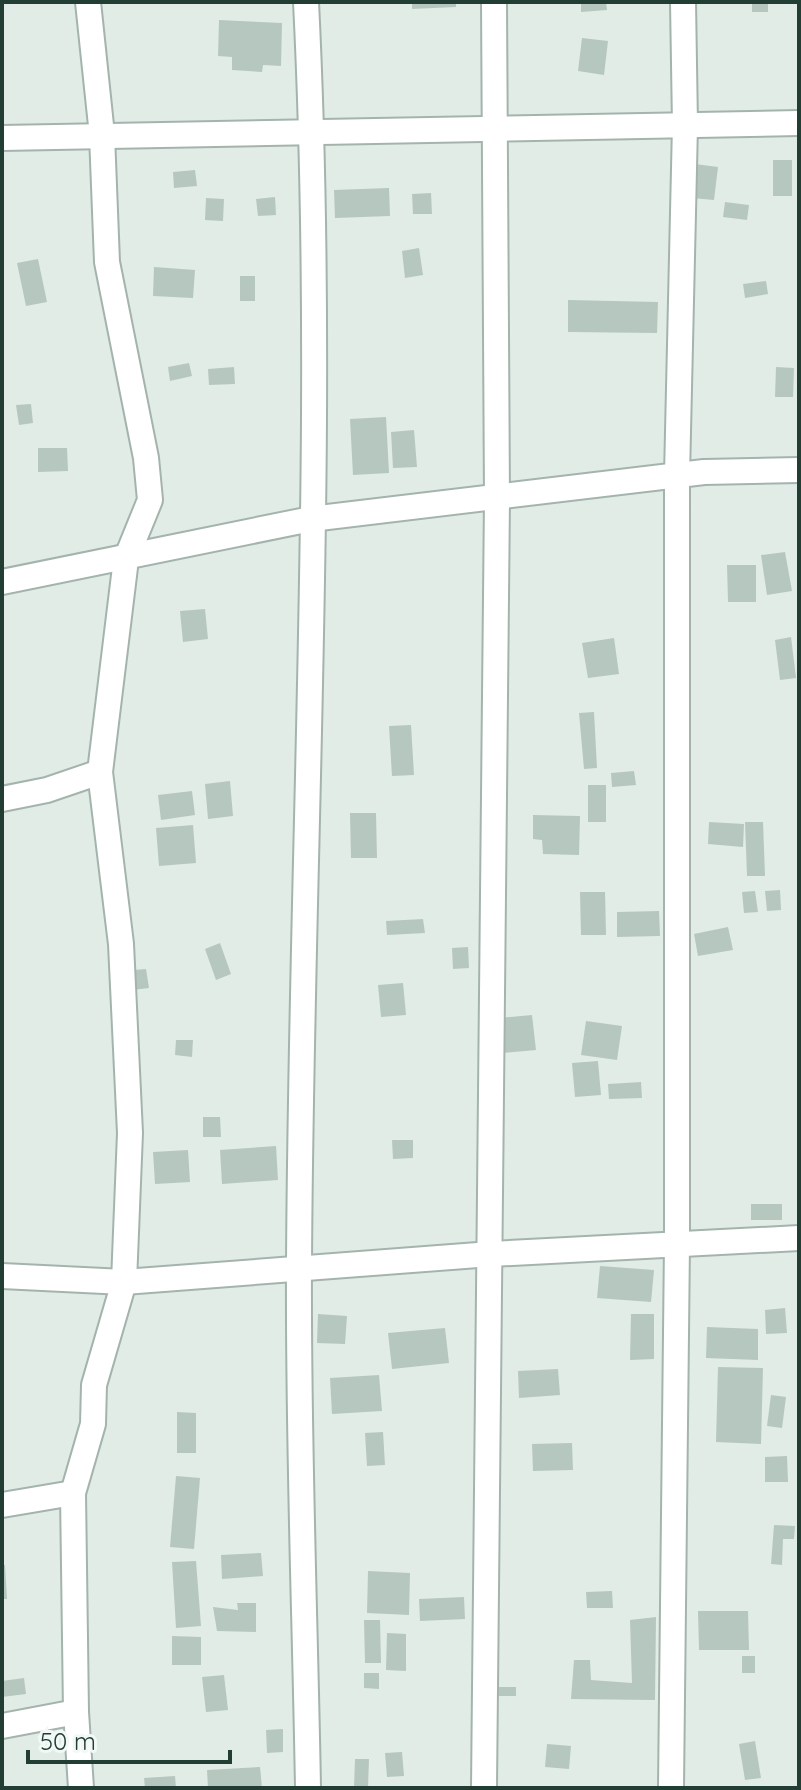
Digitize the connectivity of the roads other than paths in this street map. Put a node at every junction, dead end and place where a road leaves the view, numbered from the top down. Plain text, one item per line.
1 (88, 2) edge
2 (306, 2) edge
3 (494, 2) edge
4 (683, 2) edge
5 (799, 123) edge
6 (685, 125) junction
7 (312, 130) junction
8 (496, 132) junction
9 (102, 135) junction
10 (2, 138) edge
11 (799, 470) edge
12 (677, 476) junction
13 (497, 498) junction
14 (311, 519) junction
15 (126, 559) junction
16 (2, 582) edge
17 (100, 772) junction
18 (2, 799) edge
19 (799, 1238) edge
20 (677, 1243) junction
21 (491, 1254) junction
22 (299, 1271) junction
23 (2, 1276) edge
24 (124, 1282) junction
25 (73, 1493) junction
26 (2, 1505) edge
27 (76, 1712) junction
28 (2, 1726) edge
29 (81, 1788) edge
30 (308, 1788) edge
31 (484, 1788) edge
32 (671, 1788) edge

1 - 9 street
2 - 7 street
3 - 8 street
4 - 6 street
5 - 6 street
6 - 8 street
6 - 12 street
7 - 8 street
7 - 9 street
7 - 14 street
8 - 13 street
9 - 10 street
9 - 15 street
11 - 12 street
12 - 13 street
12 - 20 street
13 - 14 street
13 - 21 street
14 - 15 street
14 - 22 street
15 - 16 street
15 - 17 street
17 - 18 street
17 - 24 street
19 - 20 street
20 - 21 street
20 - 32 street
21 - 22 street
21 - 31 street
22 - 24 street
22 - 30 street
23 - 24 street
24 - 25 street
25 - 26 street
25 - 27 street
27 - 28 street
27 - 29 street

